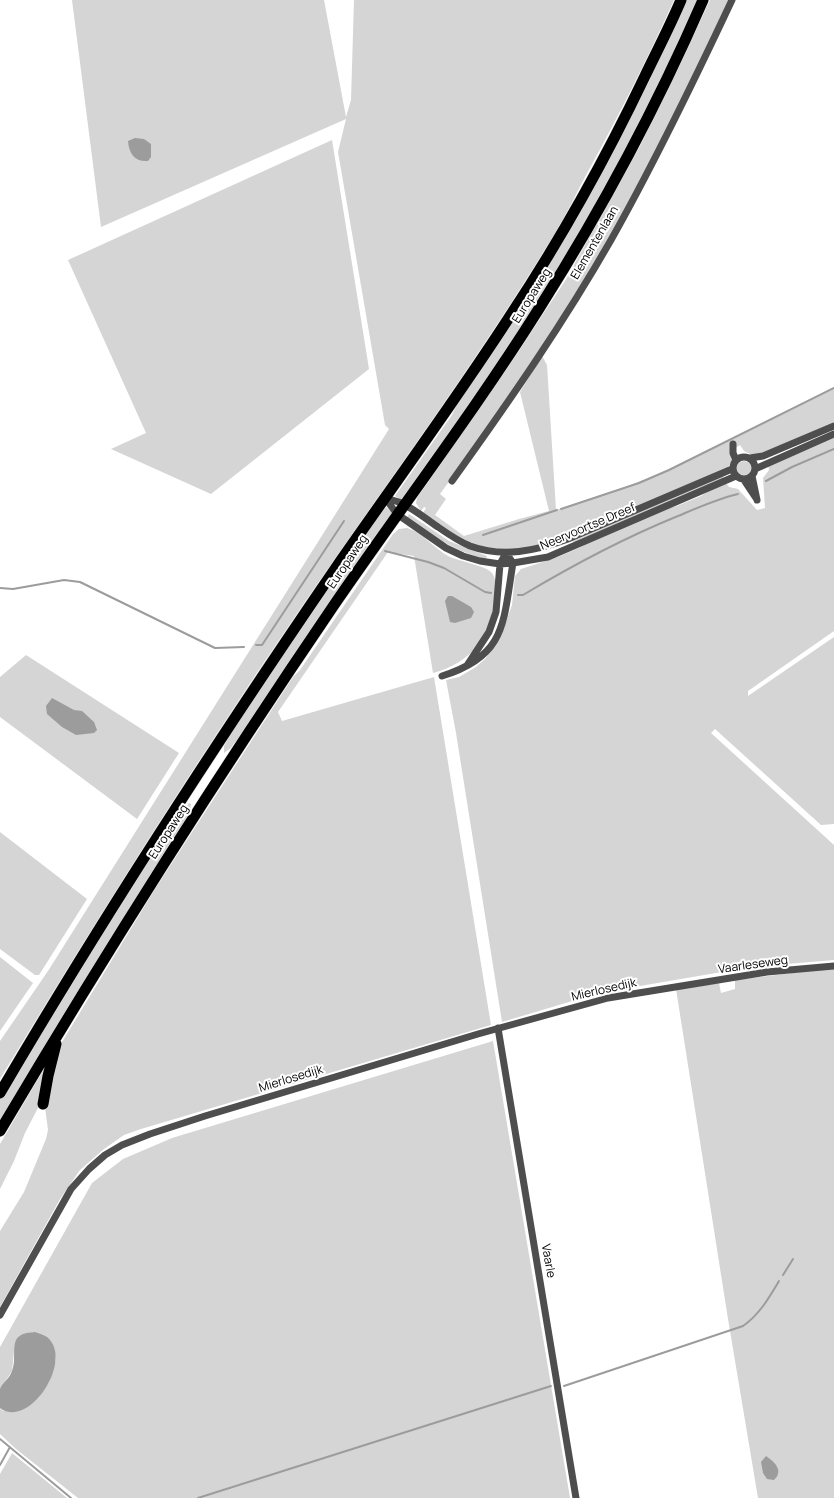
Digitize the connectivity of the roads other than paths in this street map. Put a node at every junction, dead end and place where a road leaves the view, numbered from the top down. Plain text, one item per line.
1 (681, 0) edge
2 (703, 0) edge
3 (732, 0) edge
4 (834, 426) edge
5 (834, 434) edge
6 (746, 457) junction
7 (736, 460) junction
8 (732, 469) junction
9 (754, 472) junction
10 (736, 476) junction
11 (744, 480) junction
12 (452, 481) dead end
13 (385, 498) junction
14 (404, 504) junction
15 (397, 514) junction
16 (506, 553) junction
17 (500, 564) junction
18 (513, 564) junction
19 (467, 666) junction
20 (442, 676) dead end
21 (834, 966) edge
22 (675, 987) joint
23 (498, 1028) junction
24 (58, 1033) junction
25 (0, 1093) edge
26 (43, 1104) dead end
27 (0, 1131) edge
28 (0, 1315) edge
29 (576, 1498) edge

1 - 13 highway, Europaweg
2 - 14 highway, Europaweg
3 - 12 street, Elementenlaan
4 - 6 street
5 - 9 street
6 - 7 street
6 - 7 street
6 - 9 street
7 - 8 street
8 - 10 street
8 - 16 street, Neervoortse Dreef
9 - 11 street
9 - 11 street
10 - 11 street
10 - 18 street, Neervoortse Dreef
13 - 14 street, Neervoortse Dreef
13 - 15 street, Neervoortse Dreef
13 - 25 highway, Europaweg
14 - 15 highway, Europaweg
14 - 16 street, Neervoortse Dreef
15 - 17 street, Neervoortse Dreef
15 - 24 highway, Europaweg
16 - 17 street
16 - 18 street
17 - 18 street, Neervoortse Dreef
17 - 19 street
18 - 19 street
19 - 20 street
21 - 22 street, Vaarleseweg
22 - 23 street, Mierlosedijk
23 - 28 street, Mierlosedijk
23 - 29 street, Vaarle
24 - 26 highway
24 - 27 highway, Europaweg

